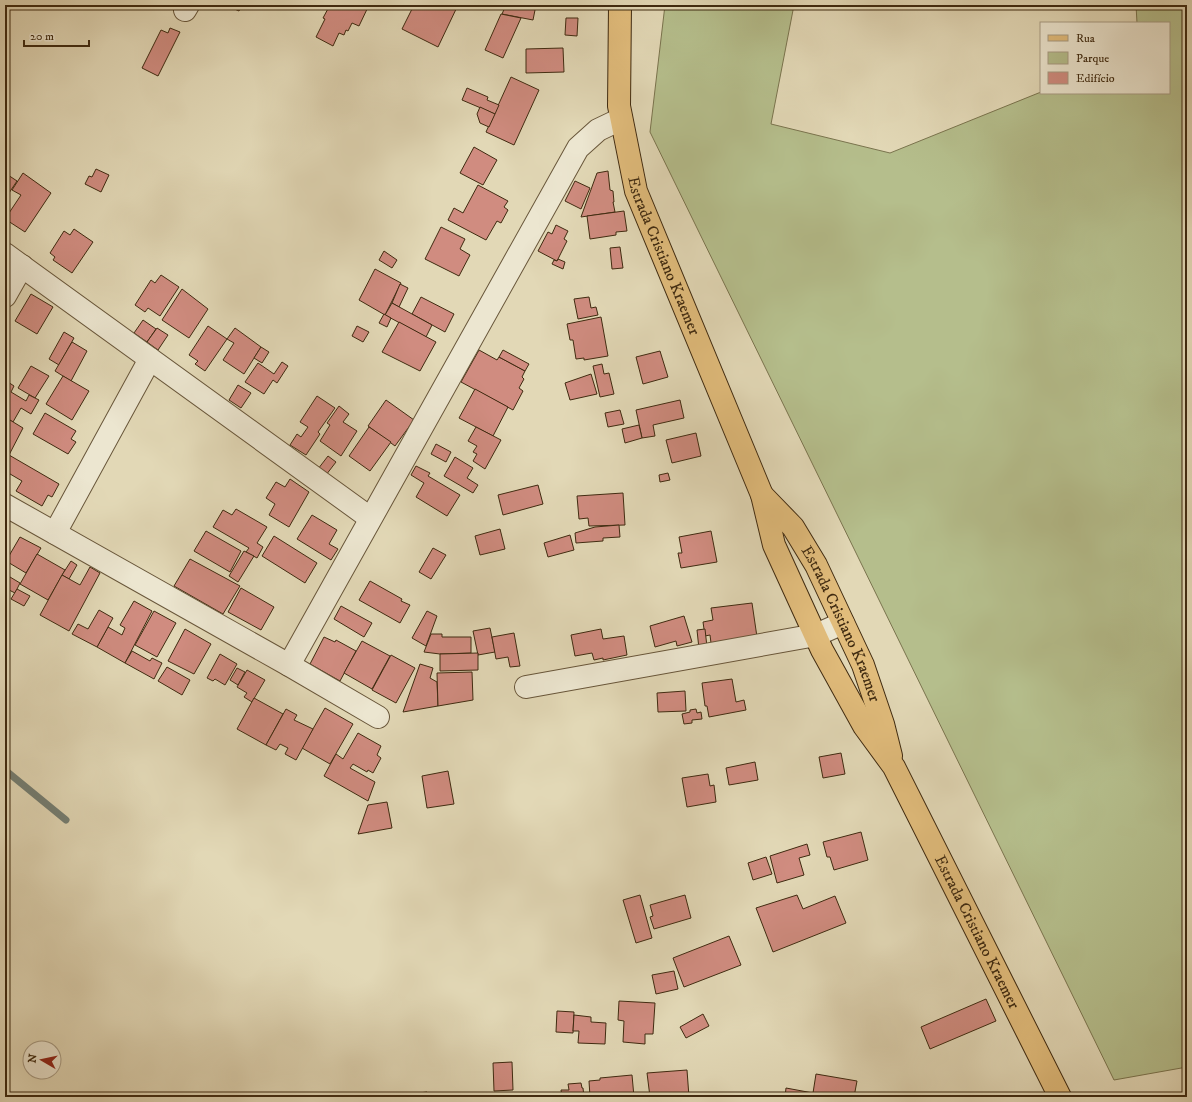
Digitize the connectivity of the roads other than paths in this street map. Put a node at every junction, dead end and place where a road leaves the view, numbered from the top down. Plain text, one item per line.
1 (620, 5) edge
2 (621, 119) junction
3 (13, 260) edge
4 (5, 296) edge
5 (150, 359) junction
6 (762, 495) junction
7 (5, 505) edge
8 (370, 518) junction
9 (55, 533) junction
10 (843, 624) junction
11 (816, 635) junction
12 (289, 665) junction
13 (526, 687) dead end
14 (378, 717) dead end
15 (894, 767) junction
16 (1060, 1097) edge

1 - 2 main road, Estrada Cristiano Kraemer
2 - 6 main road, Estrada Cristiano Kraemer
2 - 8 street
3 - 4 street
3 - 5 street
5 - 8 street
5 - 9 street
6 - 10 main road, Estrada Cristiano Kraemer
6 - 11 main road, Estrada Cristiano Kraemer
7 - 9 street
8 - 12 street
9 - 12 street
10 - 11 street
10 - 15 main road, Estrada Cristiano Kraemer
11 - 13 street
11 - 15 main road, Estrada Cristiano Kraemer
12 - 14 street
15 - 16 main road, Estrada Cristiano Kraemer

